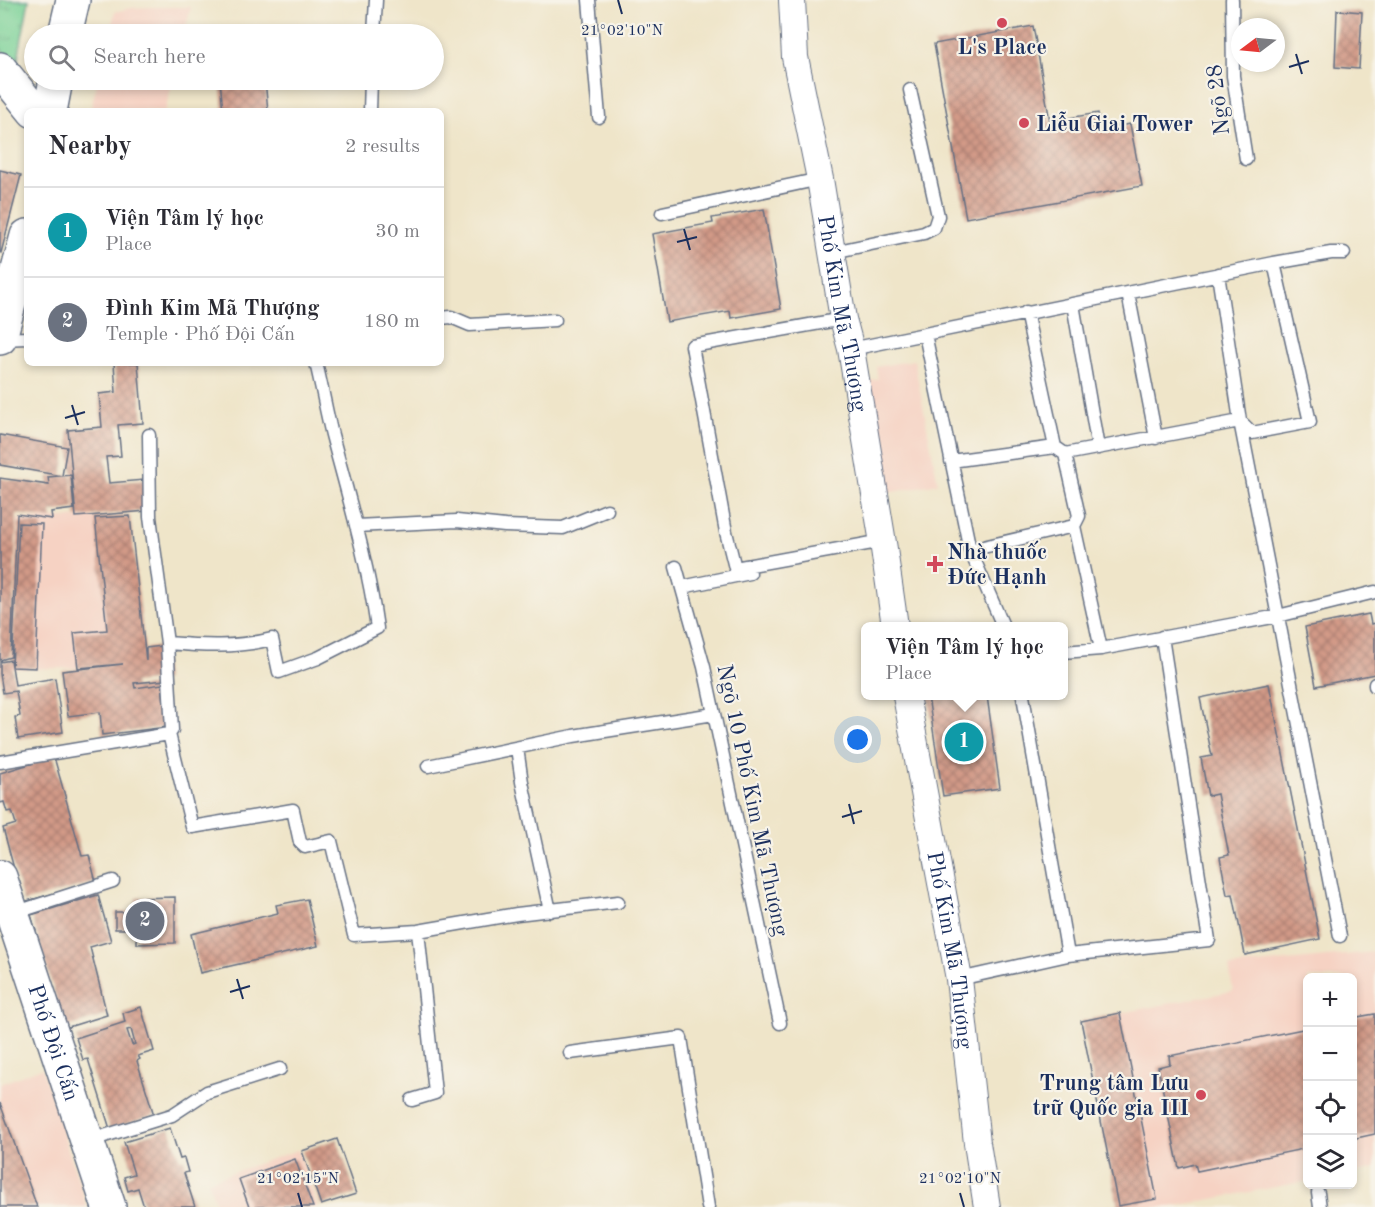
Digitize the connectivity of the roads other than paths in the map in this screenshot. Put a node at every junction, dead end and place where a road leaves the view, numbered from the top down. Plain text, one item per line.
1 (73, 0) edge
2 (376, 0) edge
3 (589, 0) edge
4 (792, 0) edge
5 (1232, 0) edge
6 (67, 24) edge
7 (375, 24) edge
8 (0, 69) edge
9 (54, 90) edge
10 (371, 90) edge
11 (910, 90) dead end
12 (32, 108) edge
13 (51, 108) edge
14 (370, 108) edge
15 (599, 117) dead end
16 (1246, 159) dead end
17 (820, 179) junction
18 (662, 213) dead end
19 (24, 247) edge
20 (833, 252) junction
21 (1344, 253) dead end
22 (1274, 263) junction
23 (1218, 274) junction
24 (1128, 293) junction
25 (1073, 304) junction
26 (1026, 312) junction
27 (444, 317) edge
28 (843, 319) junction
29 (555, 320) dead end
30 (925, 334) junction
31 (0, 338) edge
32 (24, 338) edge
33 (851, 349) junction
34 (317, 366) edge
35 (1240, 421) junction
36 (149, 435) dead end
37 (1156, 438) junction
38 (1098, 448) junction
39 (1060, 450) junction
40 (951, 461) junction
41 (607, 510) dead end
42 (356, 526) junction
43 (1074, 526) junction
44 (884, 545) junction
45 (970, 550) junction
46 (676, 567) dead end
47 (682, 587) junction
48 (1375, 592) edge
49 (1278, 616) junction
50 (894, 622) edge
51 (1002, 622) edge
52 (1162, 638) junction
53 (167, 643) junction
54 (1101, 649) junction
55 (1068, 652) edge
56 (907, 700) edge
57 (1024, 700) edge
58 (714, 714) junction
59 (169, 734) junction
60 (517, 748) junction
61 (0, 762) edge
62 (428, 766) dead end
63 (0, 878) edge
64 (113, 881) dead end
65 (618, 902) dead end
66 (550, 911) junction
67 (13, 913) junction
68 (418, 931) junction
69 (1340, 936) dead end
70 (1068, 956) junction
71 (959, 979) junction
72 (780, 1023) dead end
73 (570, 1053) dead end
74 (280, 1069) dead end
75 (412, 1100) dead end
76 (87, 1141) junction
77 (1318, 1193) dead end
78 (109, 1207) edge
79 (708, 1207) edge
80 (987, 1207) edge
81 (1320, 1207) edge

1 - 6 street
2 - 7 lane
3 - 15 lane
4 - 17 street, Phố Kim Mã Thượng
5 - 16 lane, Ngõ 28
8 - 12 street
9 - 13 street
10 - 14 lane
11 - 20 lane
17 - 18 lane
17 - 20 street, Phố Kim Mã Thượng
19 - 31 street
20 - 28 street, Phố Kim Mã Thượng
21 - 22 lane
22 - 23 lane
22 - 35 lane
23 - 24 lane
23 - 35 lane
24 - 25 lane
24 - 37 lane
25 - 26 lane
25 - 38 lane
26 - 30 lane
26 - 39 lane
27 - 29 lane
28 - 33 street, Phố Kim Mã Thượng
28 - 44 lane
30 - 33 lane
30 - 40 lane
31 - 32 lane
33 - 44 street, Phố Kim Mã Thượng
34 - 42 lane
35 - 37 lane
35 - 49 lane
36 - 53 lane
37 - 38 lane
38 - 39 lane
39 - 40 lane
39 - 43 lane
40 - 45 lane
41 - 42 lane
42 - 53 lane
43 - 45 lane
43 - 54 lane
44 - 47 lane
44 - 50 street, Phố Kim Mã Thượng
45 - 51 lane
46 - 47 lane, Ngõ 10 Phố Kim Mã Thượng
47 - 58 lane, Ngõ 10 Phố Kim Mã Thượng
48 - 49 lane
49 - 52 lane
49 - 69 lane
52 - 54 lane
52 - 70 lane
53 - 59 lane
54 - 55 lane
56 - 71 street, Phố Kim Mã Thượng
57 - 70 lane
58 - 60 lane
58 - 72 lane, Ngõ 10 Phố Kim Mã Thượng
59 - 61 lane
59 - 68 lane
60 - 62 lane
60 - 66 lane
63 - 67 street, Phố Đội Cấn
64 - 67 lane
65 - 66 lane
66 - 68 lane
67 - 76 street, Phố Đội Cấn
68 - 75 lane
70 - 71 lane
71 - 80 street, Phố Kim Mã Thượng
73 - 79 lane
74 - 76 lane
76 - 78 street, Phố Đội Cấn
77 - 81 lane

